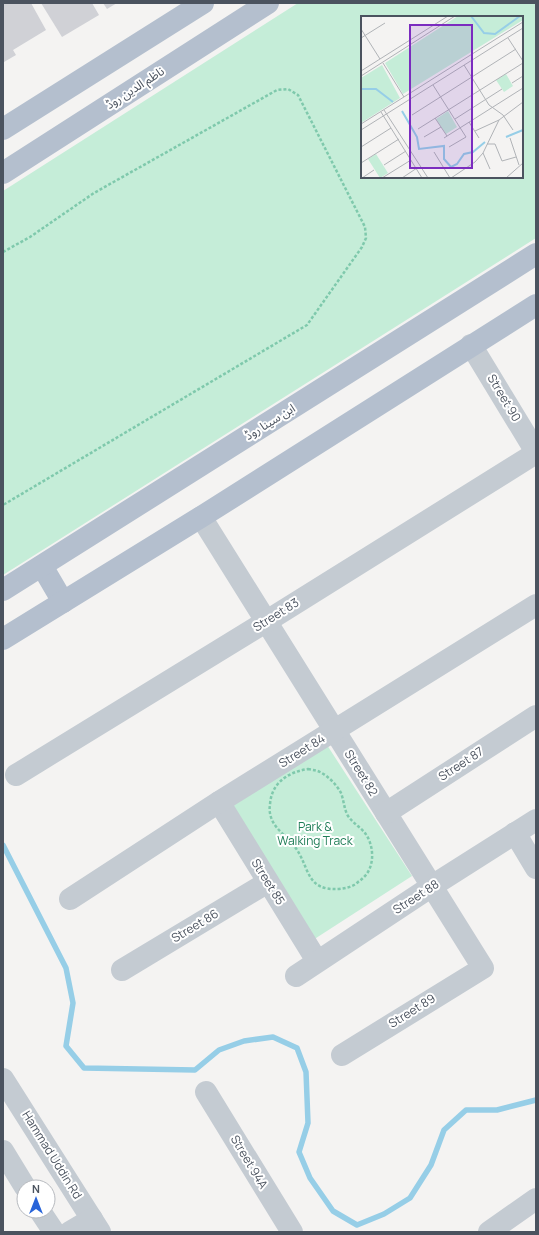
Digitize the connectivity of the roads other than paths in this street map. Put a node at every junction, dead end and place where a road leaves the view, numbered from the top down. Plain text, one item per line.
1 (203, 3) edge
2 (268, 3) edge
3 (3, 129) edge
4 (3, 173) edge
5 (536, 254) edge
6 (536, 305) edge
7 (471, 345) junction
8 (536, 452) edge
9 (201, 517) junction
10 (42, 566) junction
11 (3, 590) edge
12 (63, 602) junction
13 (536, 605) edge
14 (267, 621) junction
15 (3, 639) edge
16 (536, 716) edge
17 (335, 730) junction
18 (16, 776) dead end
19 (219, 802) junction
20 (386, 813) junction
21 (536, 820) edge
22 (515, 833) junction
23 (536, 868) edge
24 (268, 882) junction
25 (432, 886) junction
26 (70, 899) dead end
27 (317, 961) junction
28 (483, 968) joint
29 (122, 970) dead end
30 (296, 976) dead end
31 (342, 1055) dead end
32 (3, 1079) edge
33 (206, 1092) dead end
34 (5, 1161) edge
35 (19, 1179) edge
36 (536, 1199) edge
37 (45, 1219) edge
38 (96, 1225) edge
39 (54, 1232) edge
40 (70, 1232) edge
41 (292, 1232) edge
42 (489, 1232) edge

1 - 3 main road
2 - 4 main road, ناظم الدین روڈ
5 - 10 main road, ابن سینا روڈ
6 - 7 main road
7 - 8 street, Street 90
7 - 9 main road
8 - 14 street, Street 83
9 - 12 main road
9 - 14 street, Street 82
10 - 11 main road, ابن سینا روڈ
10 - 12 main road
12 - 15 main road
13 - 17 street, Street 84
14 - 17 street, Street 82
14 - 18 street, Street 83
16 - 20 street, Street 87
17 - 19 street, Street 84
17 - 20 street, Street 82
19 - 24 street, Street 85
19 - 26 street, Street 84
20 - 25 street, Street 82
21 - 22 street, Street 88
22 - 23 street
22 - 25 street, Street 88
24 - 27 street, Street 85
24 - 29 street, Street 86
25 - 27 street, Street 88
25 - 28 street, Street 82
27 - 30 street, Street 88
28 - 31 street, Street 89
32 - 38 street, Hammad Uddin Rd
33 - 41 street, Street 94A
34 - 35 street
36 - 42 street
37 - 39 street
38 - 40 street

